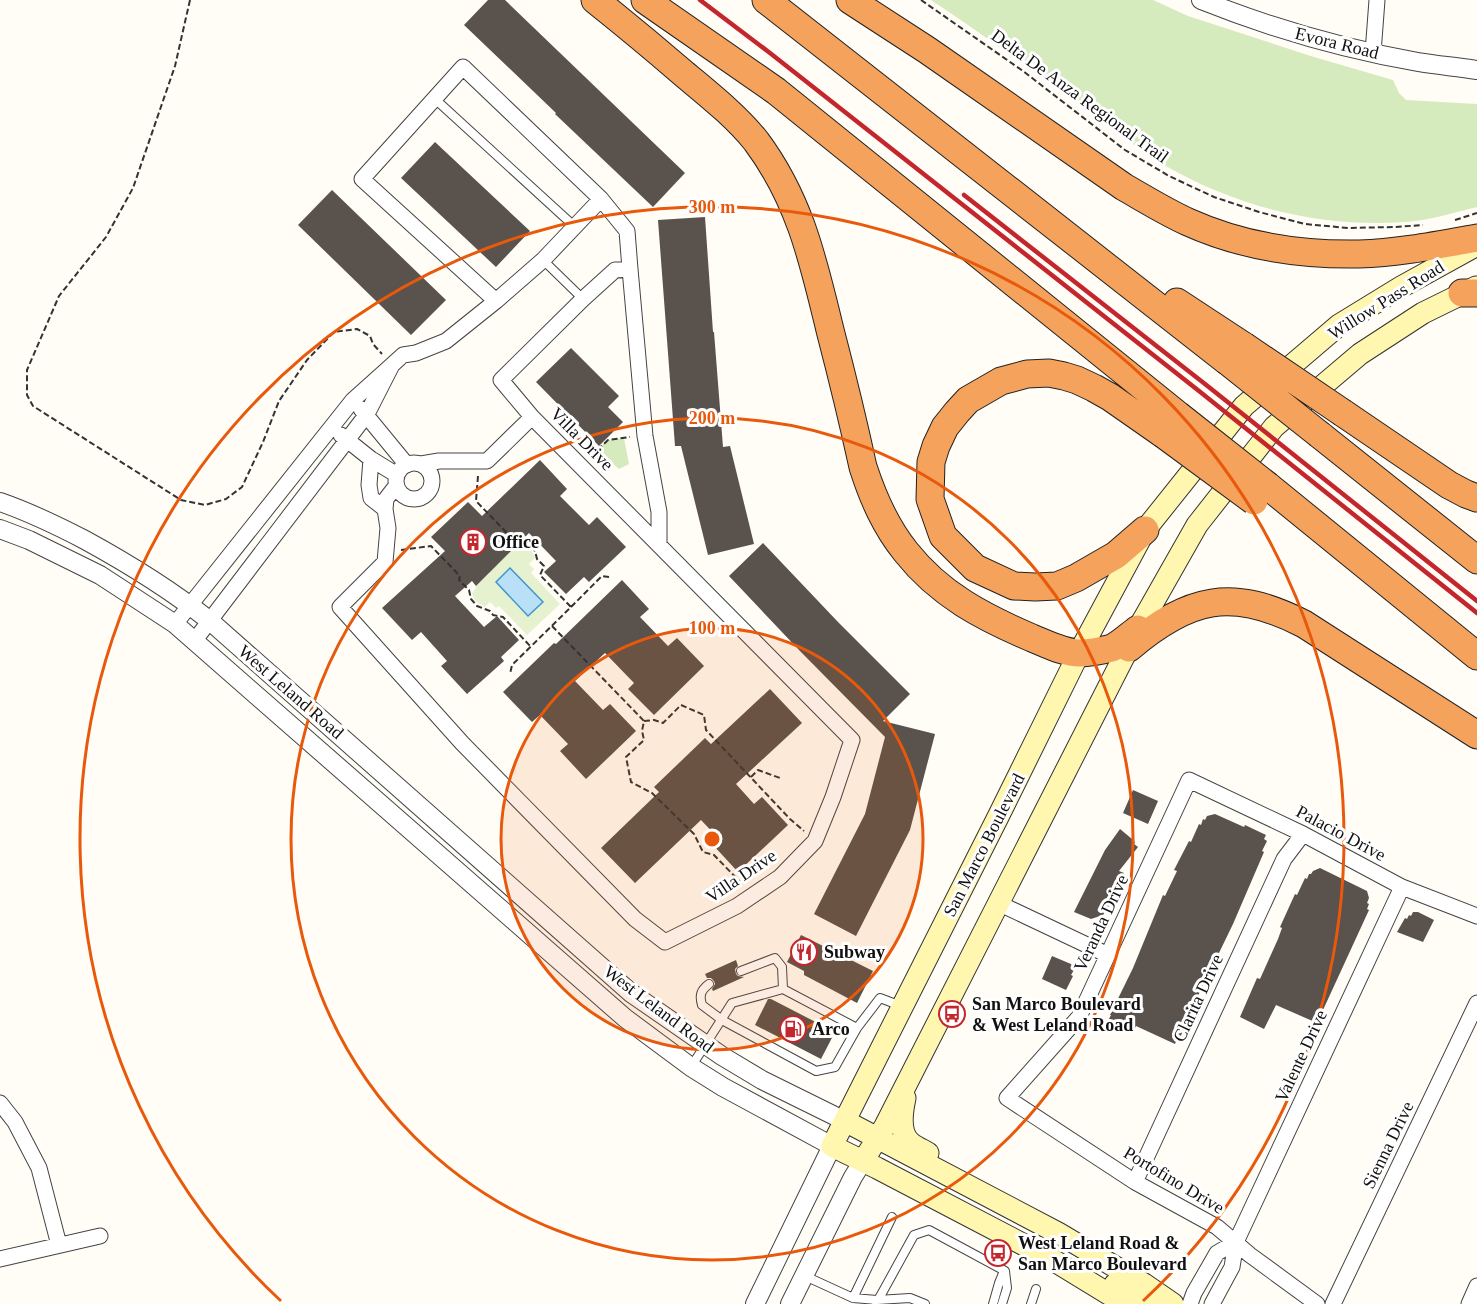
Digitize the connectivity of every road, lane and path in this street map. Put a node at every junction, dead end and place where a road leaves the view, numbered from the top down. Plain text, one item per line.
1 (190, 0) edge
2 (595, 0) edge
3 (645, 0) edge
4 (766, 0) edge
5 (850, 0) edge
6 (921, 0) edge
7 (1201, 0) edge
8 (1377, 0) edge
9 (1373, 53) junction
10 (1477, 70) edge
11 (435, 99) junction
12 (602, 199) junction
13 (1477, 213) edge
14 (1455, 220) dead end
15 (1425, 225) dead end
16 (574, 226) junction
17 (1477, 238) edge
18 (1477, 245) edge
19 (543, 260) junction
20 (630, 268) junction
21 (1472, 291) edge
22 (583, 299) junction
23 (496, 301) junction
24 (1235, 354) junction
25 (392, 365) junction
26 (353, 400) junction
27 (1244, 406) joint
28 (367, 414) junction
29 (532, 417) junction
30 (1171, 424) junction
31 (332, 426) junction
32 (645, 436) junction
33 (347, 441) junction
34 (371, 459) junction
35 (480, 461) junction
36 (581, 465) junction
37 (405, 478) junction
38 (1477, 498) edge
39 (0, 502) edge
40 (386, 509) junction
41 (388, 528) junction
42 (0, 529) edge
43 (1145, 530) junction
44 (658, 544) junction
45 (386, 552) junction
46 (1477, 560) edge
47 (609, 578) dead end
48 (189, 604) junction
49 (571, 607) junction
50 (210, 621) junction
51 (175, 624) junction
52 (552, 626) junction
53 (1133, 639) junction
54 (195, 640) junction
55 (531, 647) junction
56 (1079, 653) junction
57 (1477, 656) edge
58 (510, 674) dead end
59 (644, 721) junction
60 (1477, 735) edge
61 (751, 778) junction
62 (780, 778) dead end
63 (1189, 780) joint
64 (1303, 834) junction
65 (815, 841) junction
66 (1402, 887) junction
67 (753, 896) junction
68 (998, 903) junction
69 (1477, 916) edge
70 (1108, 955) junction
71 (741, 971) dead end
72 (710, 984) dead end
73 (783, 989) junction
74 (1477, 1003) edge
75 (903, 1006) junction
76 (722, 1020) junction
77 (857, 1028) junction
78 (705, 1045) junction
79 (691, 1066) junction
80 (909, 1077) junction
81 (1007, 1098) joint
82 (0, 1103) edge
83 (845, 1121) junction
84 (877, 1138) junction
85 (832, 1146) junction
86 (862, 1161) junction
87 (1135, 1182) junction
88 (892, 1217) dead end
89 (1058, 1233) junction
90 (100, 1236) dead end
91 (1236, 1242) junction
92 (59, 1245) junction
93 (0, 1259) edge
94 (1053, 1260) junction
95 (1005, 1270) junction
96 (804, 1275) junction
97 (1477, 1286) edge
98 (1036, 1289) dead end
99 (853, 1298) junction
100 (876, 1302) edge
101 (755, 1304) edge
102 (790, 1304) edge
103 (925, 1304) edge
104 (993, 1304) edge
105 (1002, 1304) edge
106 (1030, 1304) edge
107 (1125, 1304) edge
108 (1147, 1304) edge
109 (1173, 1304) edge
110 (1190, 1304) edge
111 (1212, 1304) edge
112 (1317, 1304) edge
113 (1333, 1304) edge
114 (1468, 1304) edge

1 - 25 path
2 - 56 highway
3 - 30 highway
4 - 24 highway
5 - 17 highway
6 - 15 path, Delta De Anza Regional Trail
7 - 9 street, Evora Road
8 - 9 street
9 - 10 street, Evora Road
11 - 12 street
11 - 16 lane
11 - 23 street
12 - 16 street
12 - 20 street
13 - 14 path
16 - 19 street
18 - 27 main road, Willow Pass Road
19 - 22 lane
19 - 23 street
20 - 22 street
20 - 32 street
21 - 53 main road, Willow Pass Road
22 - 29 street
23 - 25 street
24 - 38 highway, bridge
24 - 46 highway, bridge
25 - 26 street
25 - 28 street
26 - 28 street
26 - 31 street
27 - 43 main road, San Marco Boulevard
28 - 33 street
28 - 37 street
29 - 35 street, Villa Drive
29 - 36 street, Villa Drive
30 - 43 highway
30 - 57 highway, bridge
31 - 33 street
31 - 48 street
32 - 36 path
32 - 44 street
33 - 34 street
33 - 50 street
34 - 37 street
34 - 40 street
35 - 37 street
35 - 49 path
36 - 44 street, Villa Drive
37 - 40 street, Villa Drive
37 - 41 street, Villa Drive
39 - 48 street, West Leland Road
40 - 41 street, Villa Drive
41 - 45 street, Villa Drive
42 - 51 street, West Leland Road
43 - 56 main road, San Marco Boulevard
44 - 65 street, Villa Drive
45 - 55 path
45 - 67 street, Villa Drive
47 - 49 path
48 - 50 street, West Leland Road
48 - 51 street
49 - 52 path
50 - 54 street
50 - 78 street, West Leland Road
51 - 54 street, West Leland Road
52 - 55 path
52 - 59 path
53 - 56 highway
53 - 60 highway
53 - 68 main road
54 - 79 street, West Leland Road
55 - 58 path
56 - 75 main road, San Marco Boulevard
59 - 61 path
59 - 67 path
61 - 62 path
61 - 65 path
63 - 64 street, Palacio Drive
63 - 70 street, Veranda Drive
64 - 66 street, Palacio Drive
64 - 87 street, Clarita Drive
65 - 67 street, Villa Drive
66 - 69 street, Palacio Drive
66 - 91 street, Valente Drive
68 - 70 street
68 - 80 main road
70 - 81 street, Veranda Drive
71 - 73 lane
72 - 76 lane
73 - 76 lane
73 - 77 lane
74 - 113 street, Sienna Drive
75 - 77 lane
75 - 83 main road, San Marco Boulevard
76 - 77 lane
76 - 78 lane
78 - 79 lane
78 - 83 street, West Leland Road
79 - 85 street, West Leland Road
80 - 84 main road
80 - 89 main road
81 - 87 street, Portofino Drive
82 - 92 street
83 - 84 main road, West Leland Road
83 - 85 main road, San Marco Boulevard
84 - 86 main road
84 - 89 main road, West Leland Road
85 - 86 main road, West Leland Road
85 - 101 street, San Marco Boulevard
86 - 94 main road, West Leland Road
86 - 96 street
87 - 91 street, Portofino Drive
88 - 99 lane
89 - 109 main road, West Leland Road
90 - 92 street
91 - 110 street, Valente Drive
91 - 111 street, Valente Drive
91 - 112 street, Portofino Drive
92 - 93 street
94 - 107 main road, West Leland Road
94 - 108 main road
95 - 100 lane
95 - 104 lane
95 - 105 lane
96 - 99 lane
96 - 102 street
97 - 114 street
98 - 106 lane
99 - 100 lane
100 - 103 lane

